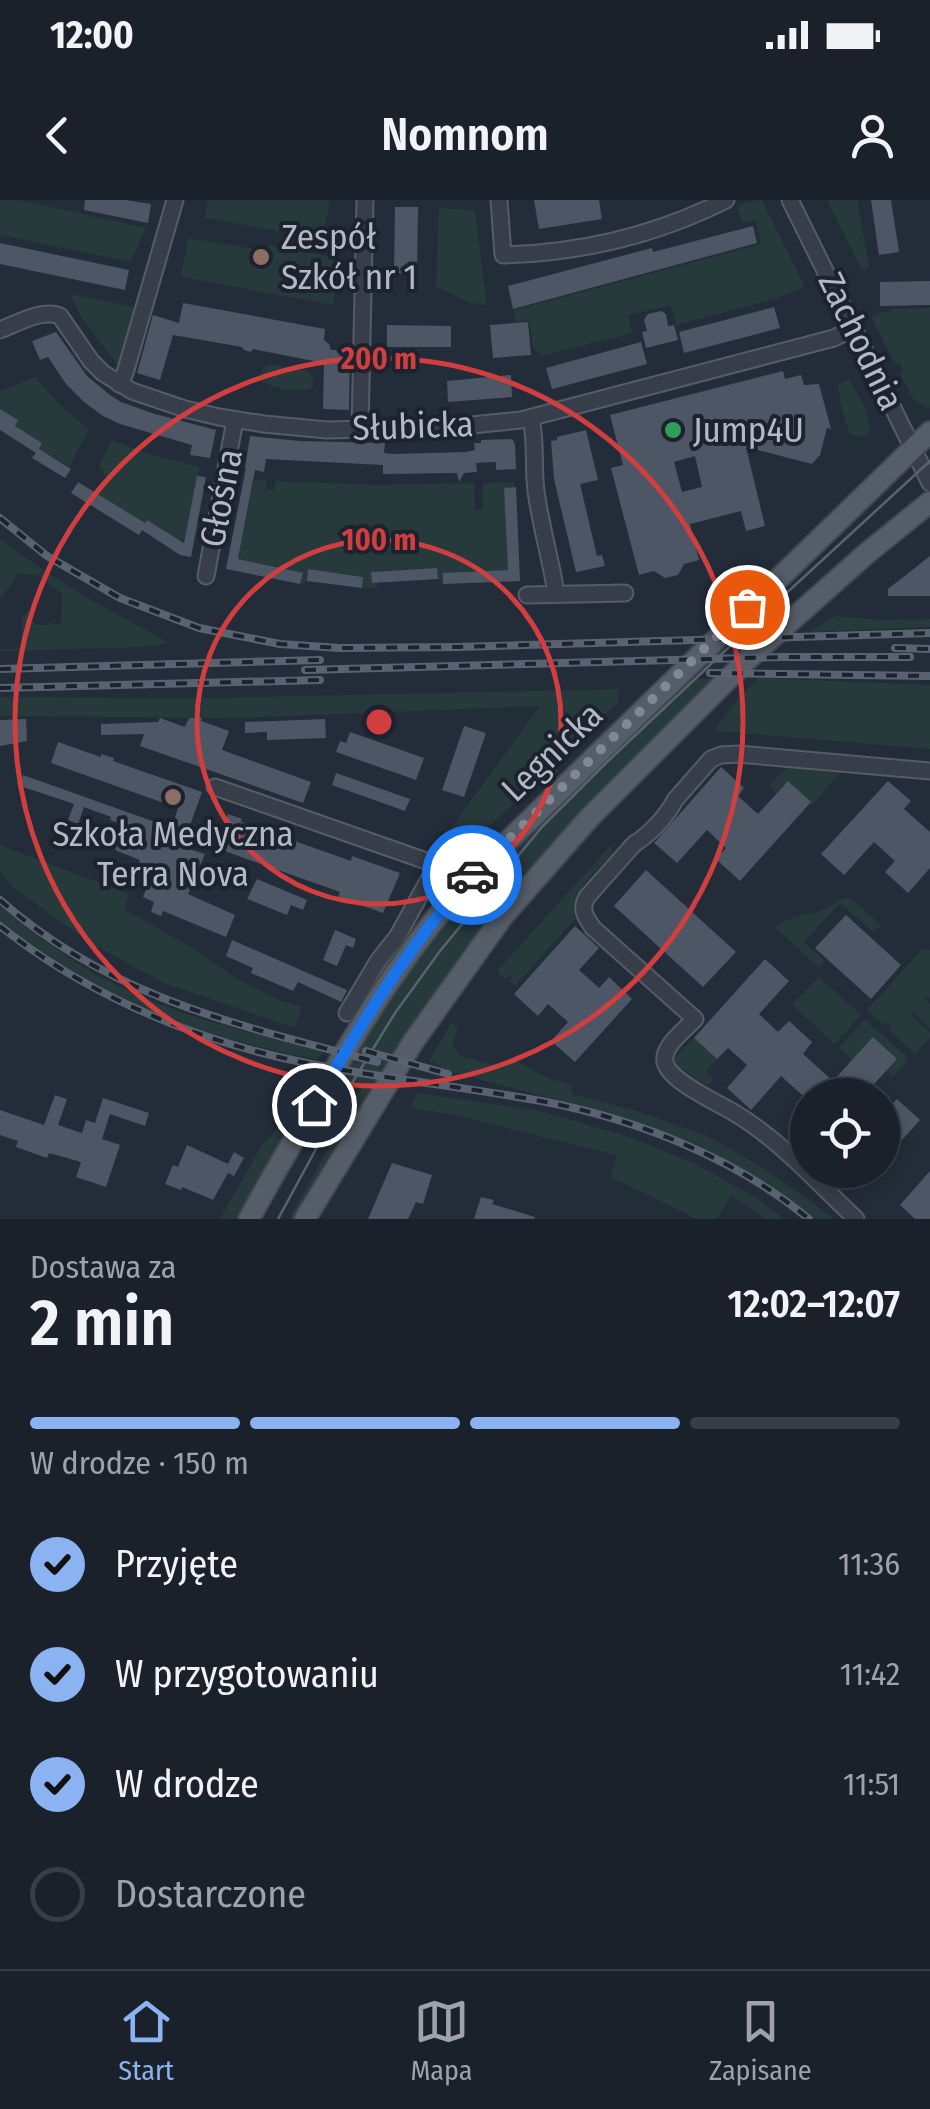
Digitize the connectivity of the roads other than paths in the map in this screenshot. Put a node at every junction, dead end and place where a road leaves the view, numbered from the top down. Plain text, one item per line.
1 (175, 200) edge
2 (365, 200) edge
3 (498, 200) edge
4 (726, 200) edge
5 (790, 200) edge
6 (854, 328) junction
7 (0, 330) edge
8 (119, 384) junction
9 (531, 418) junction
10 (235, 420) junction
11 (360, 429) junction
12 (930, 432) edge
13 (914, 448) junction
14 (930, 482) edge
15 (930, 502) edge
16 (206, 576) dead end
17 (625, 592) dead end
18 (556, 593) junction
19 (527, 595) dead end
20 (930, 771) edge
21 (216, 787) dead end
22 (439, 867) junction
23 (463, 885) junction
24 (347, 1013) dead end
25 (249, 1219) edge
26 (305, 1219) edge
27 (856, 1219) edge

1 - 8 street
2 - 11 street
3 - 4 street
5 - 6 street, Zachodnia
6 - 9 street, Słubicka
6 - 13 street, Zachodnia
7 - 8 street, Słubicka
8 - 10 street, Słubicka
9 - 11 street, Słubicka
9 - 18 street
10 - 11 street, Słubicka
10 - 16 street, Głośna
12 - 13 main road, Legnicka
13 - 14 street, Zachodnia
13 - 23 main road, Legnicka
15 - 26 main road, Legnicka
17 - 18 street
18 - 19 street
20 - 27 street
21 - 22 street
22 - 23 street
22 - 24 street
23 - 25 main road, Legnicka

